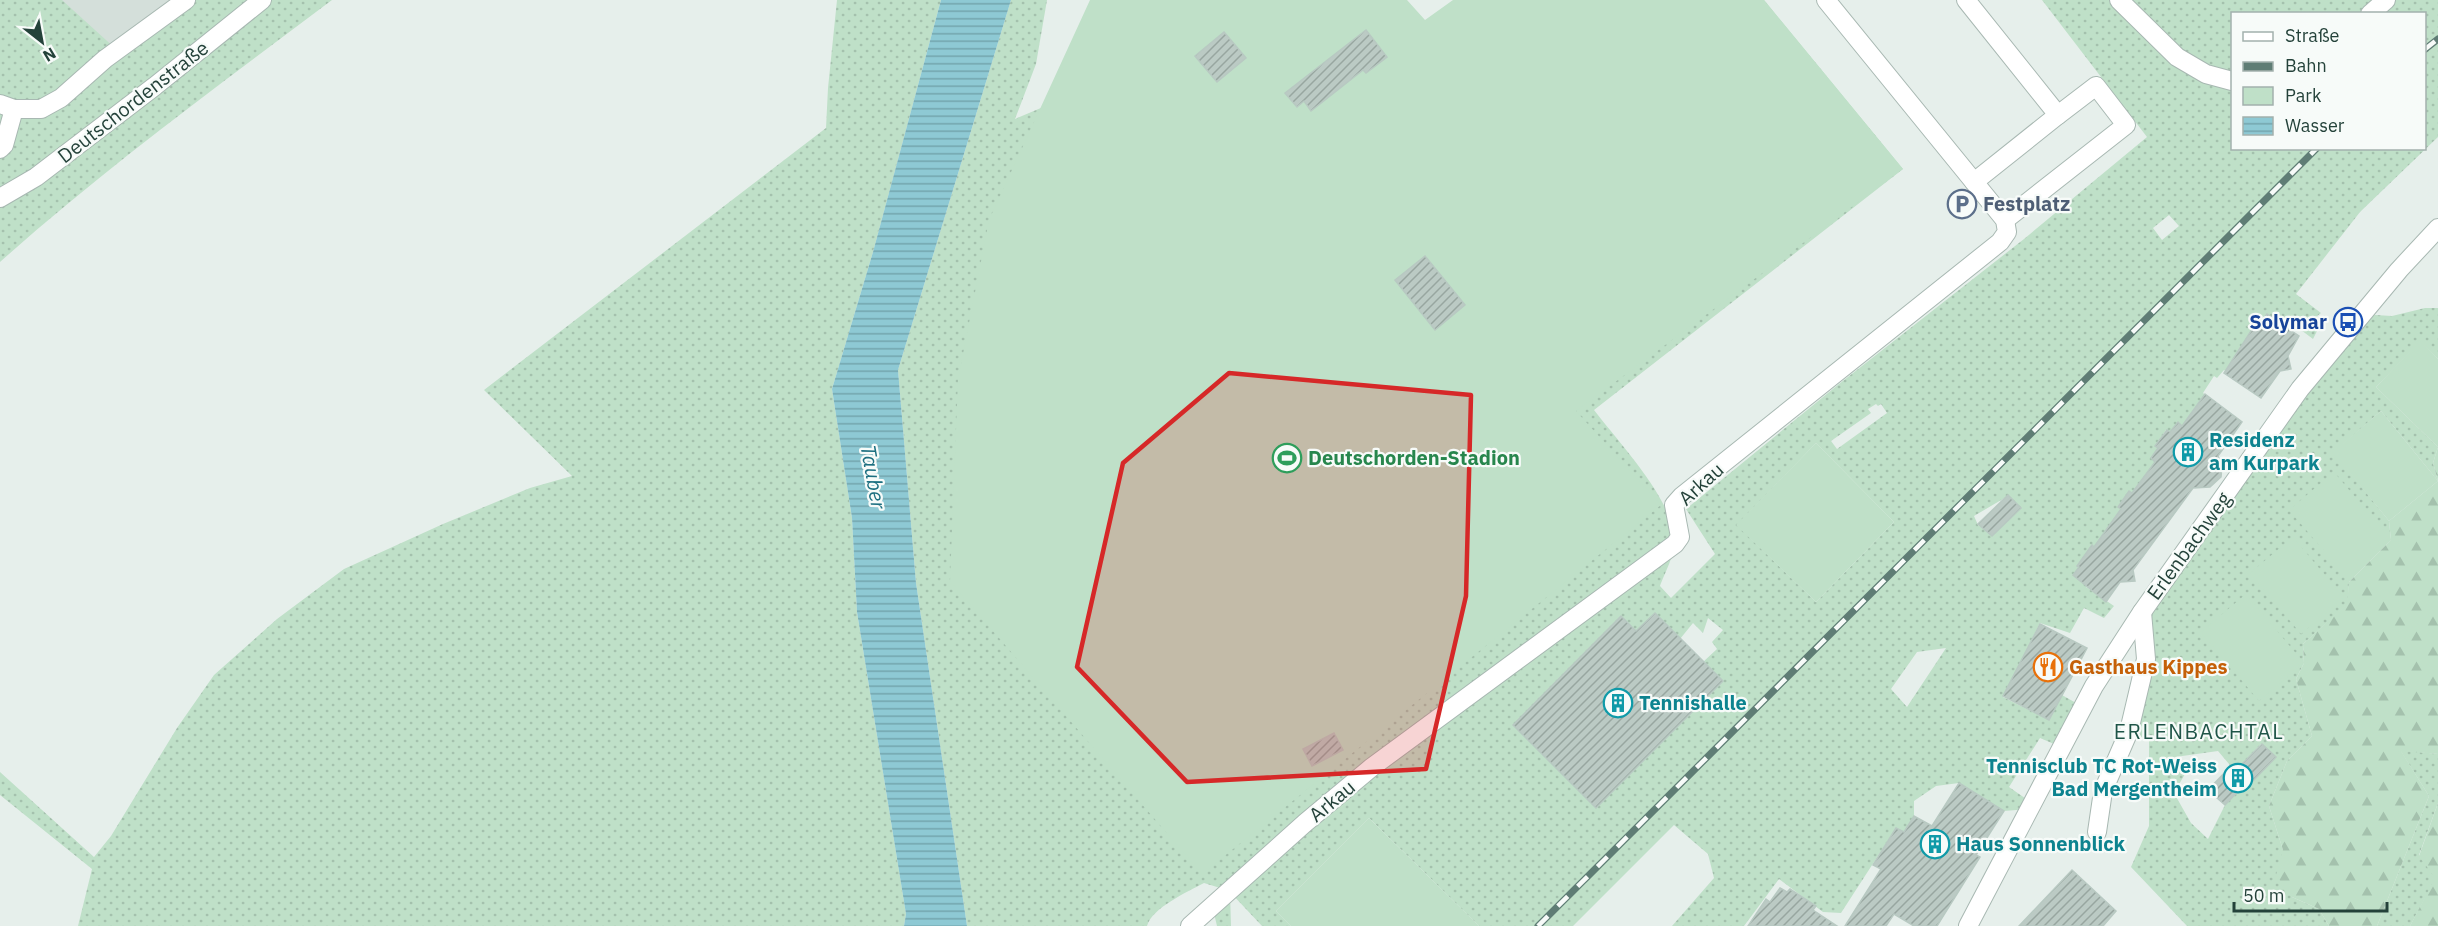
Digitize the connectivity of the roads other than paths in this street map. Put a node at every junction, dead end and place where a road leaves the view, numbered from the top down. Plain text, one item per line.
1 (186, 0) edge
2 (262, 0) edge
3 (1826, 0) edge
4 (1966, 0) edge
5 (2119, 0) edge
6 (2386, 0) edge
7 (2372, 12) edge
8 (2231, 81) edge
9 (7, 107) edge
10 (2058, 115) junction
11 (0, 149) edge
12 (1974, 182) junction
13 (0, 198) edge
14 (2005, 220) junction
15 (2438, 228) edge
16 (2142, 612) junction
17 (2097, 832) dead end
18 (1190, 926) edge
19 (1968, 926) edge

1 - 9 street
2 - 13 street, Deutschordenstraße
3 - 12 street
4 - 10 street
5 - 8 street
6 - 7 street
9 - 11 street
10 - 12 street
10 - 14 street
12 - 14 street
14 - 18 street, Arkau
15 - 16 street, Erlenbachweg
16 - 17 street, Erlenbachweg
16 - 19 street, Erlenbachweg

